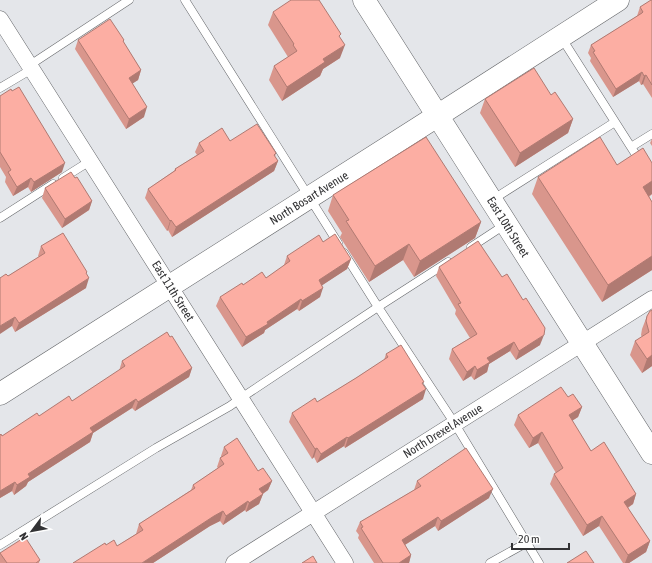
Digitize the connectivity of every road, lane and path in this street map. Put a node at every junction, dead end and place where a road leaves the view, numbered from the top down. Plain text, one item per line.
1 (129, 0) edge
2 (185, 0) edge
3 (364, 0) edge
4 (618, 0) edge
5 (0, 19) edge
6 (561, 37) junction
7 (31, 67) junction
8 (0, 88) edge
9 (437, 116) junction
10 (615, 122) junction
11 (652, 134) edge
12 (631, 147) junction
13 (90, 161) junction
14 (652, 180) edge
15 (309, 198) junction
16 (492, 201) junction
17 (0, 218) edge
18 (506, 224) junction
19 (170, 286) junction
20 (652, 299) edge
21 (378, 307) junction
22 (582, 344) junction
23 (0, 394) edge
24 (241, 398) junction
25 (455, 424) junction
26 (652, 453) edge
27 (314, 513) junction
28 (526, 543) junction
29 (0, 545) edge
30 (234, 563) edge
31 (346, 563) edge
32 (490, 563) edge
33 (539, 563) edge

1 - 7 lane
2 - 15 lane
3 - 9 street, East 10th Street
4 - 6 street, North Bosart Avenue
5 - 7 street, East 11th Street
6 - 9 street, North Bosart Avenue
6 - 10 lane
7 - 8 lane
7 - 13 street, East 11th Street
9 - 15 street, North Bosart Avenue
9 - 16 street, East 10th Street
10 - 12 lane
10 - 16 lane
11 - 12 lane
12 - 14 lane
13 - 17 lane
13 - 19 street, East 11th Street
15 - 19 street, North Bosart Avenue
15 - 21 lane
16 - 18 street, East 10th Street
18 - 21 lane
18 - 22 street, East 10th Street
19 - 23 street, North Bosart Avenue
19 - 24 street, East 11th Street
20 - 22 street, North Drexel Avenue
21 - 24 lane
21 - 25 lane
22 - 25 street, North Drexel Avenue
22 - 26 street, East 10th Street
24 - 27 street, East 11th Street
24 - 29 lane
25 - 27 street, North Drexel Avenue
25 - 28 lane
27 - 30 street, North Drexel Avenue
27 - 31 street, East 11th Street
28 - 32 lane
28 - 33 lane

